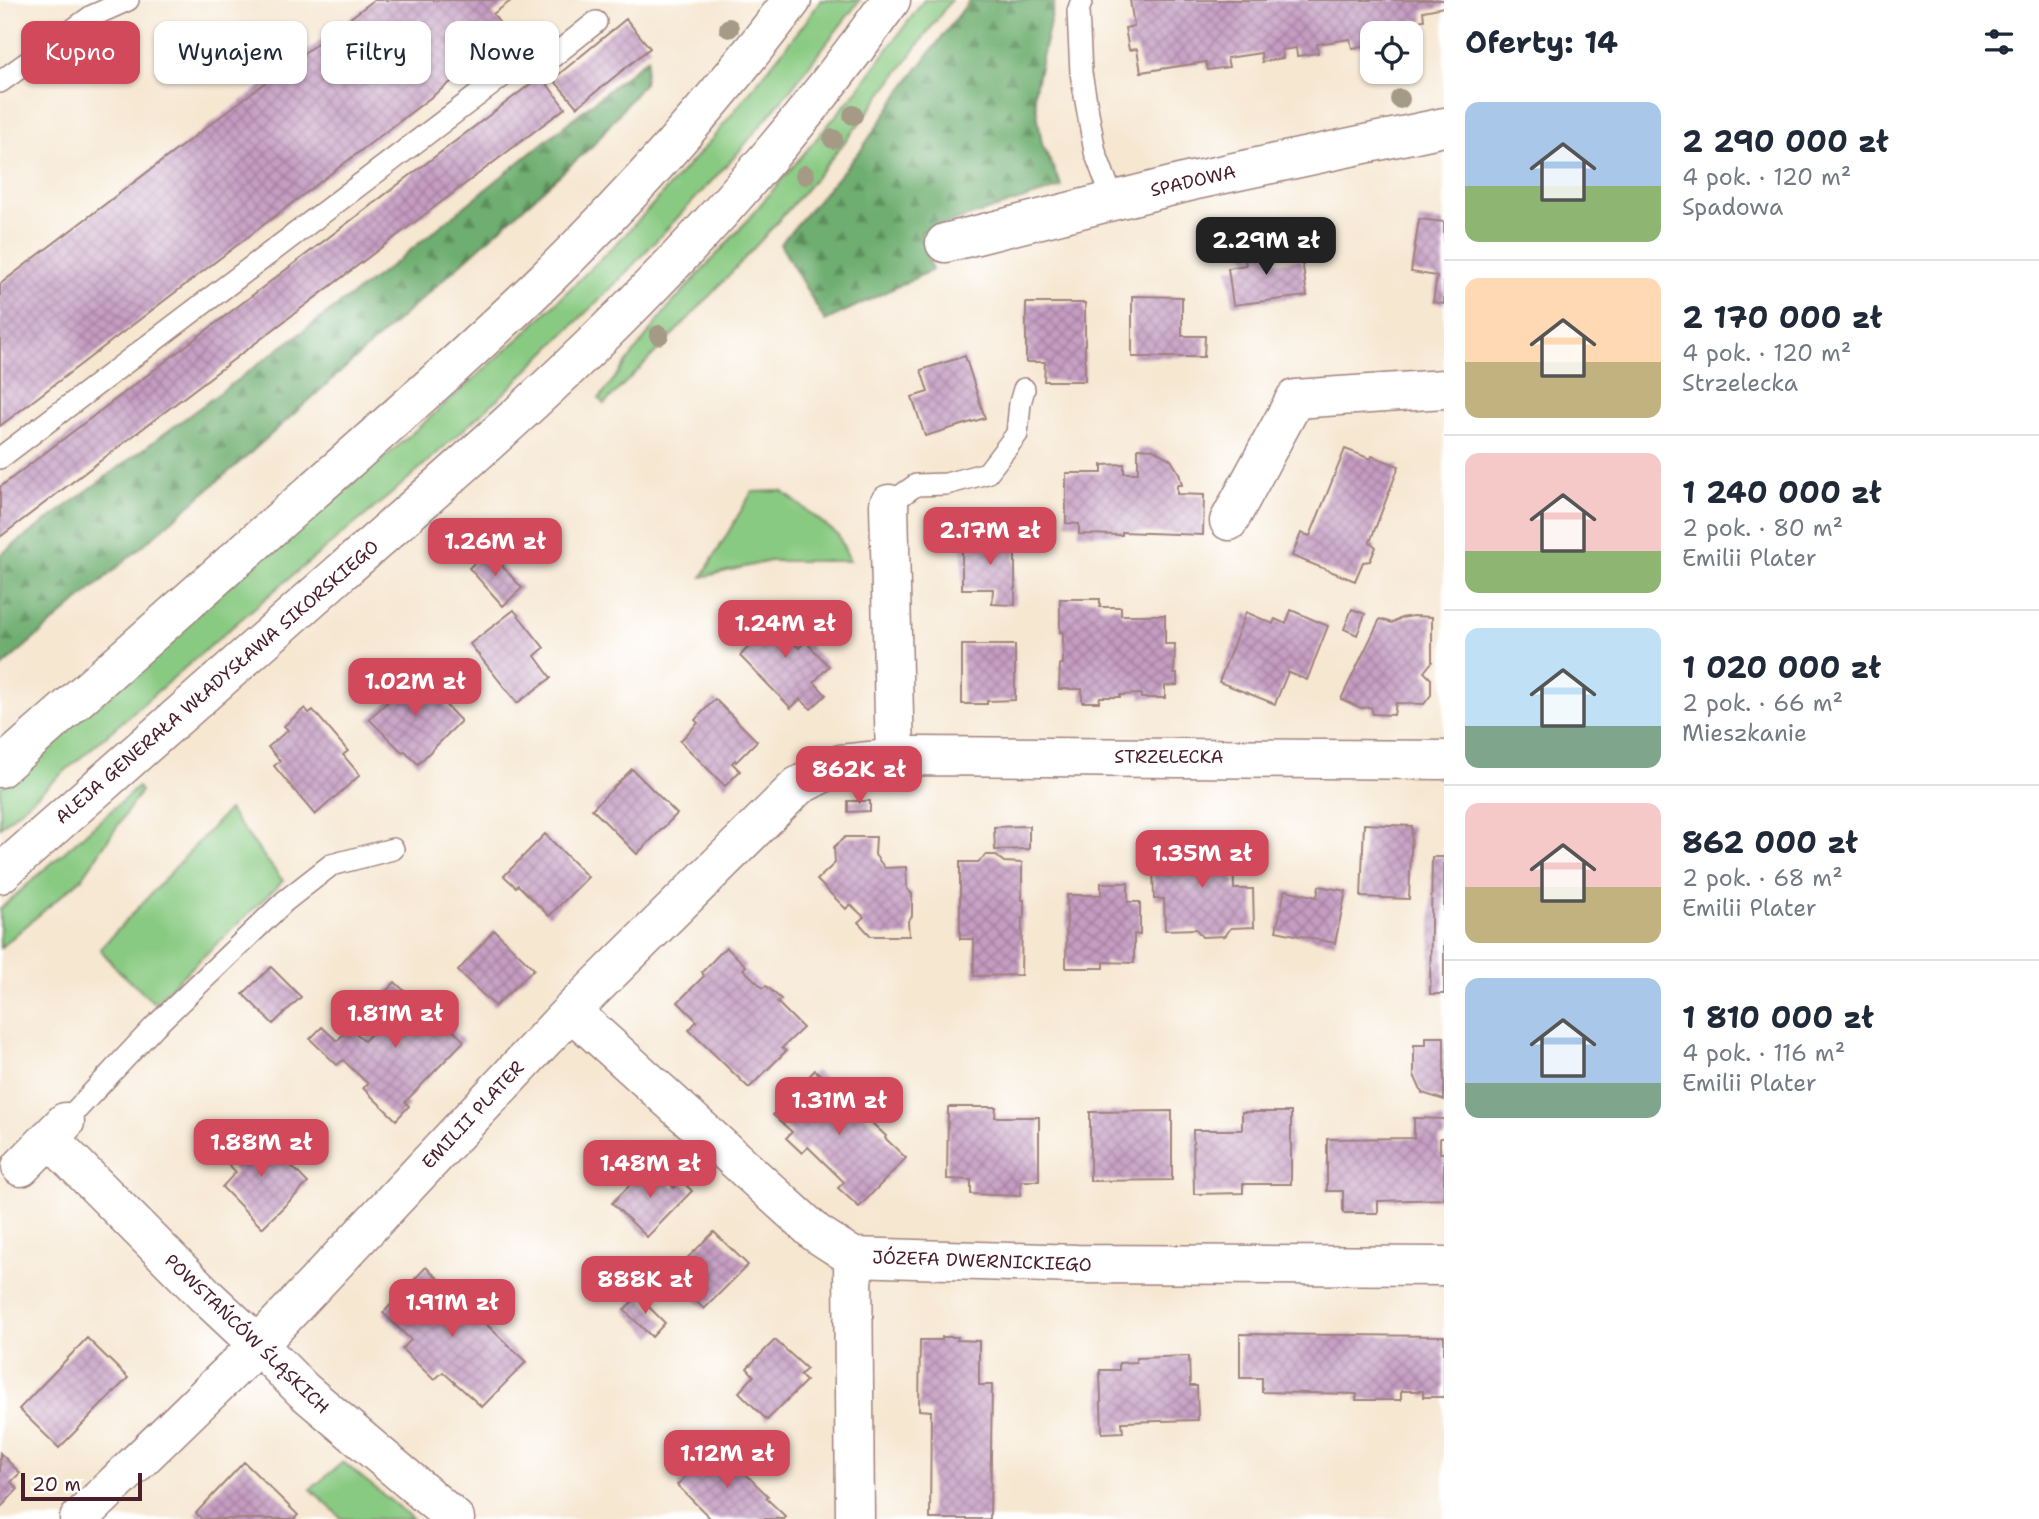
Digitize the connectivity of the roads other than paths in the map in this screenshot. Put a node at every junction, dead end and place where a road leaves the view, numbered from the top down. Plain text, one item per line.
1 (128, 0) edge
2 (792, 0) edge
3 (891, 0) edge
4 (1082, 0) edge
5 (596, 22) dead end
6 (0, 82) edge
7 (1444, 127) edge
8 (1113, 200) junction
9 (944, 243) dead end
10 (1024, 389) dead end
11 (1444, 389) edge
12 (0, 458) edge
13 (889, 504) joint
14 (1229, 521) dead end
15 (895, 759) junction
16 (1444, 760) edge
17 (0, 768) edge
18 (393, 849) dead end
19 (0, 874) edge
20 (571, 1011) junction
21 (57, 1130) junction
22 (21, 1167) dead end
23 (853, 1257) junction
24 (1444, 1266) edge
25 (258, 1345) junction
26 (79, 1519) edge
27 (455, 1519) edge
28 (855, 1519) edge

1 - 6 lane
2 - 17 street
3 - 19 street, ALEJA GENERAŁA WŁADYSŁAWA SIKORSKIEGO
4 - 8 lane
5 - 12 lane
7 - 8 street, SPADOWA
8 - 9 street, SPADOWA
10 - 13 lane
11 - 14 street
13 - 15 street
15 - 16 street, STRZELECKA
15 - 20 street, EMILII PLATER
18 - 21 lane
20 - 23 street, JÓZEFA DWERNICKIEGO
20 - 25 street, EMILII PLATER
21 - 22 street
21 - 25 street, POWSTAŃCÓW ŚLĄSKICH
23 - 24 street, JÓZEFA DWERNICKIEGO
23 - 28 street
25 - 26 street, EMILII PLATER
25 - 27 street, POWSTAŃCÓW ŚLĄSKICH

